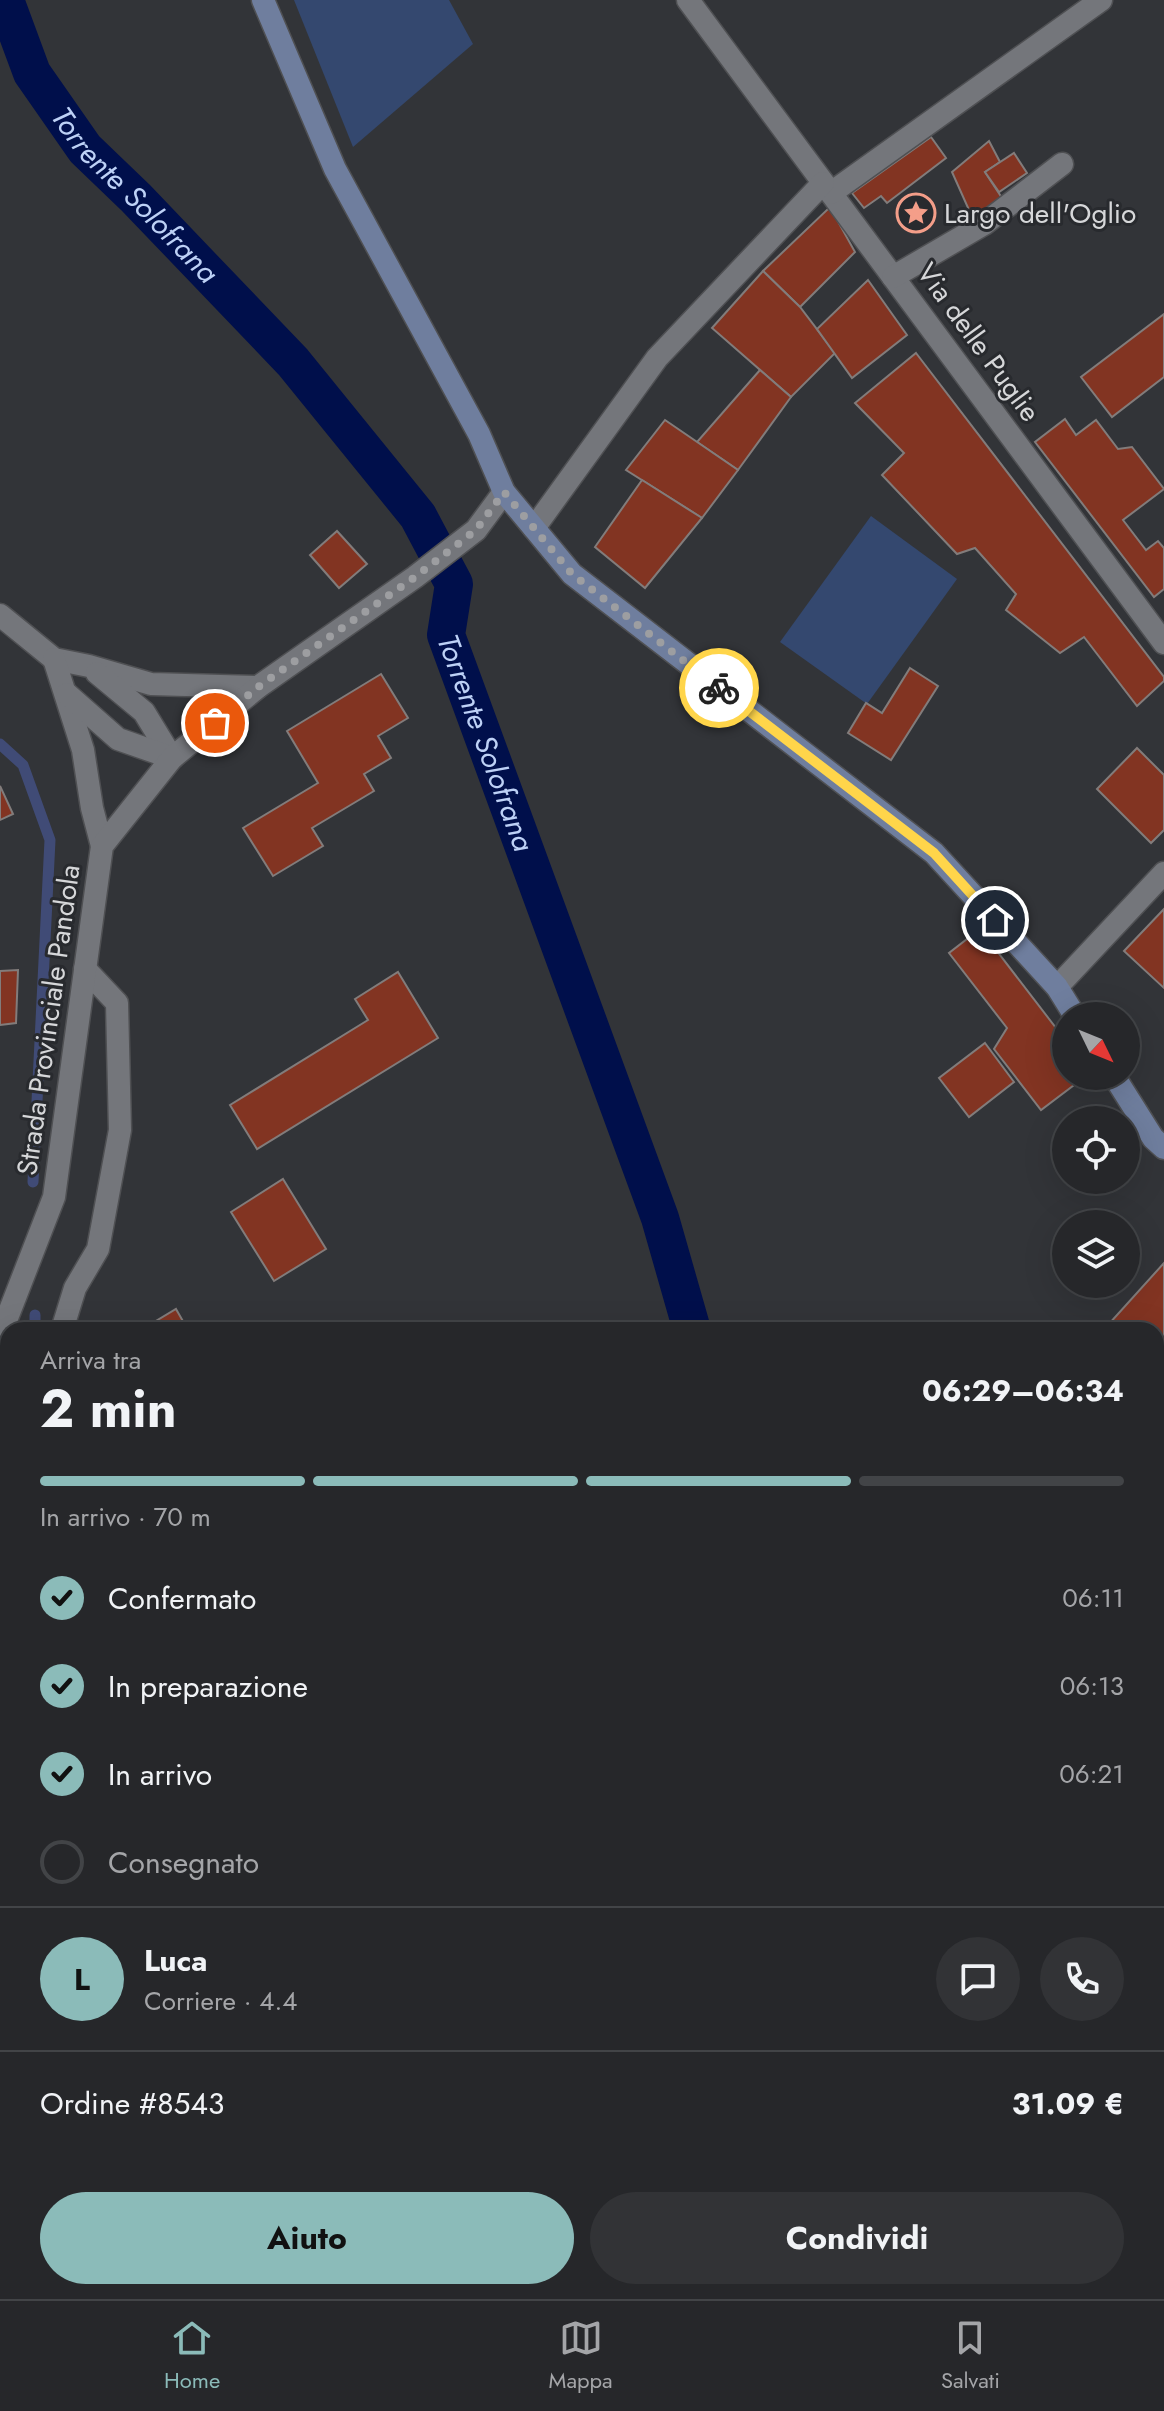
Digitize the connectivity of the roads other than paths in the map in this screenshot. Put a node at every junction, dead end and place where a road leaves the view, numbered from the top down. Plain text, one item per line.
1 (263, 0) edge
2 (688, 0) edge
3 (1101, 0) edge
4 (1062, 164) dead end
5 (827, 188) junction
6 (893, 277) junction
7 (504, 492) junction
8 (534, 528) junction
9 (0, 615) edge
10 (1164, 643) edge
11 (54, 659) junction
12 (89, 666) junction
13 (258, 687) junction
14 (67, 694) junction
15 (172, 758) junction
16 (102, 846) junction
17 (1164, 873) edge
18 (85, 969) junction
19 (1057, 987) junction
20 (1066, 1002) edge
21 (1123, 1090) edge
22 (1164, 1148) edge
23 (5, 1322) edge
24 (64, 1322) edge

1 - 7 main road
2 - 5 street, Via delle Puglie
3 - 5 street
4 - 6 street
5 - 6 street, Via delle Puglie
5 - 8 street
6 - 10 street, Via delle Puglie
7 - 8 main road
7 - 13 street
8 - 19 main road
9 - 11 street
11 - 12 street
11 - 14 street
12 - 13 street
12 - 15 street
13 - 15 street
14 - 15 street
14 - 16 street
15 - 16 street
16 - 18 street, Strada Provinciale Pandola
17 - 19 street
18 - 23 street, Strada Provinciale Pandola
18 - 24 street
19 - 20 main road
21 - 22 main road

